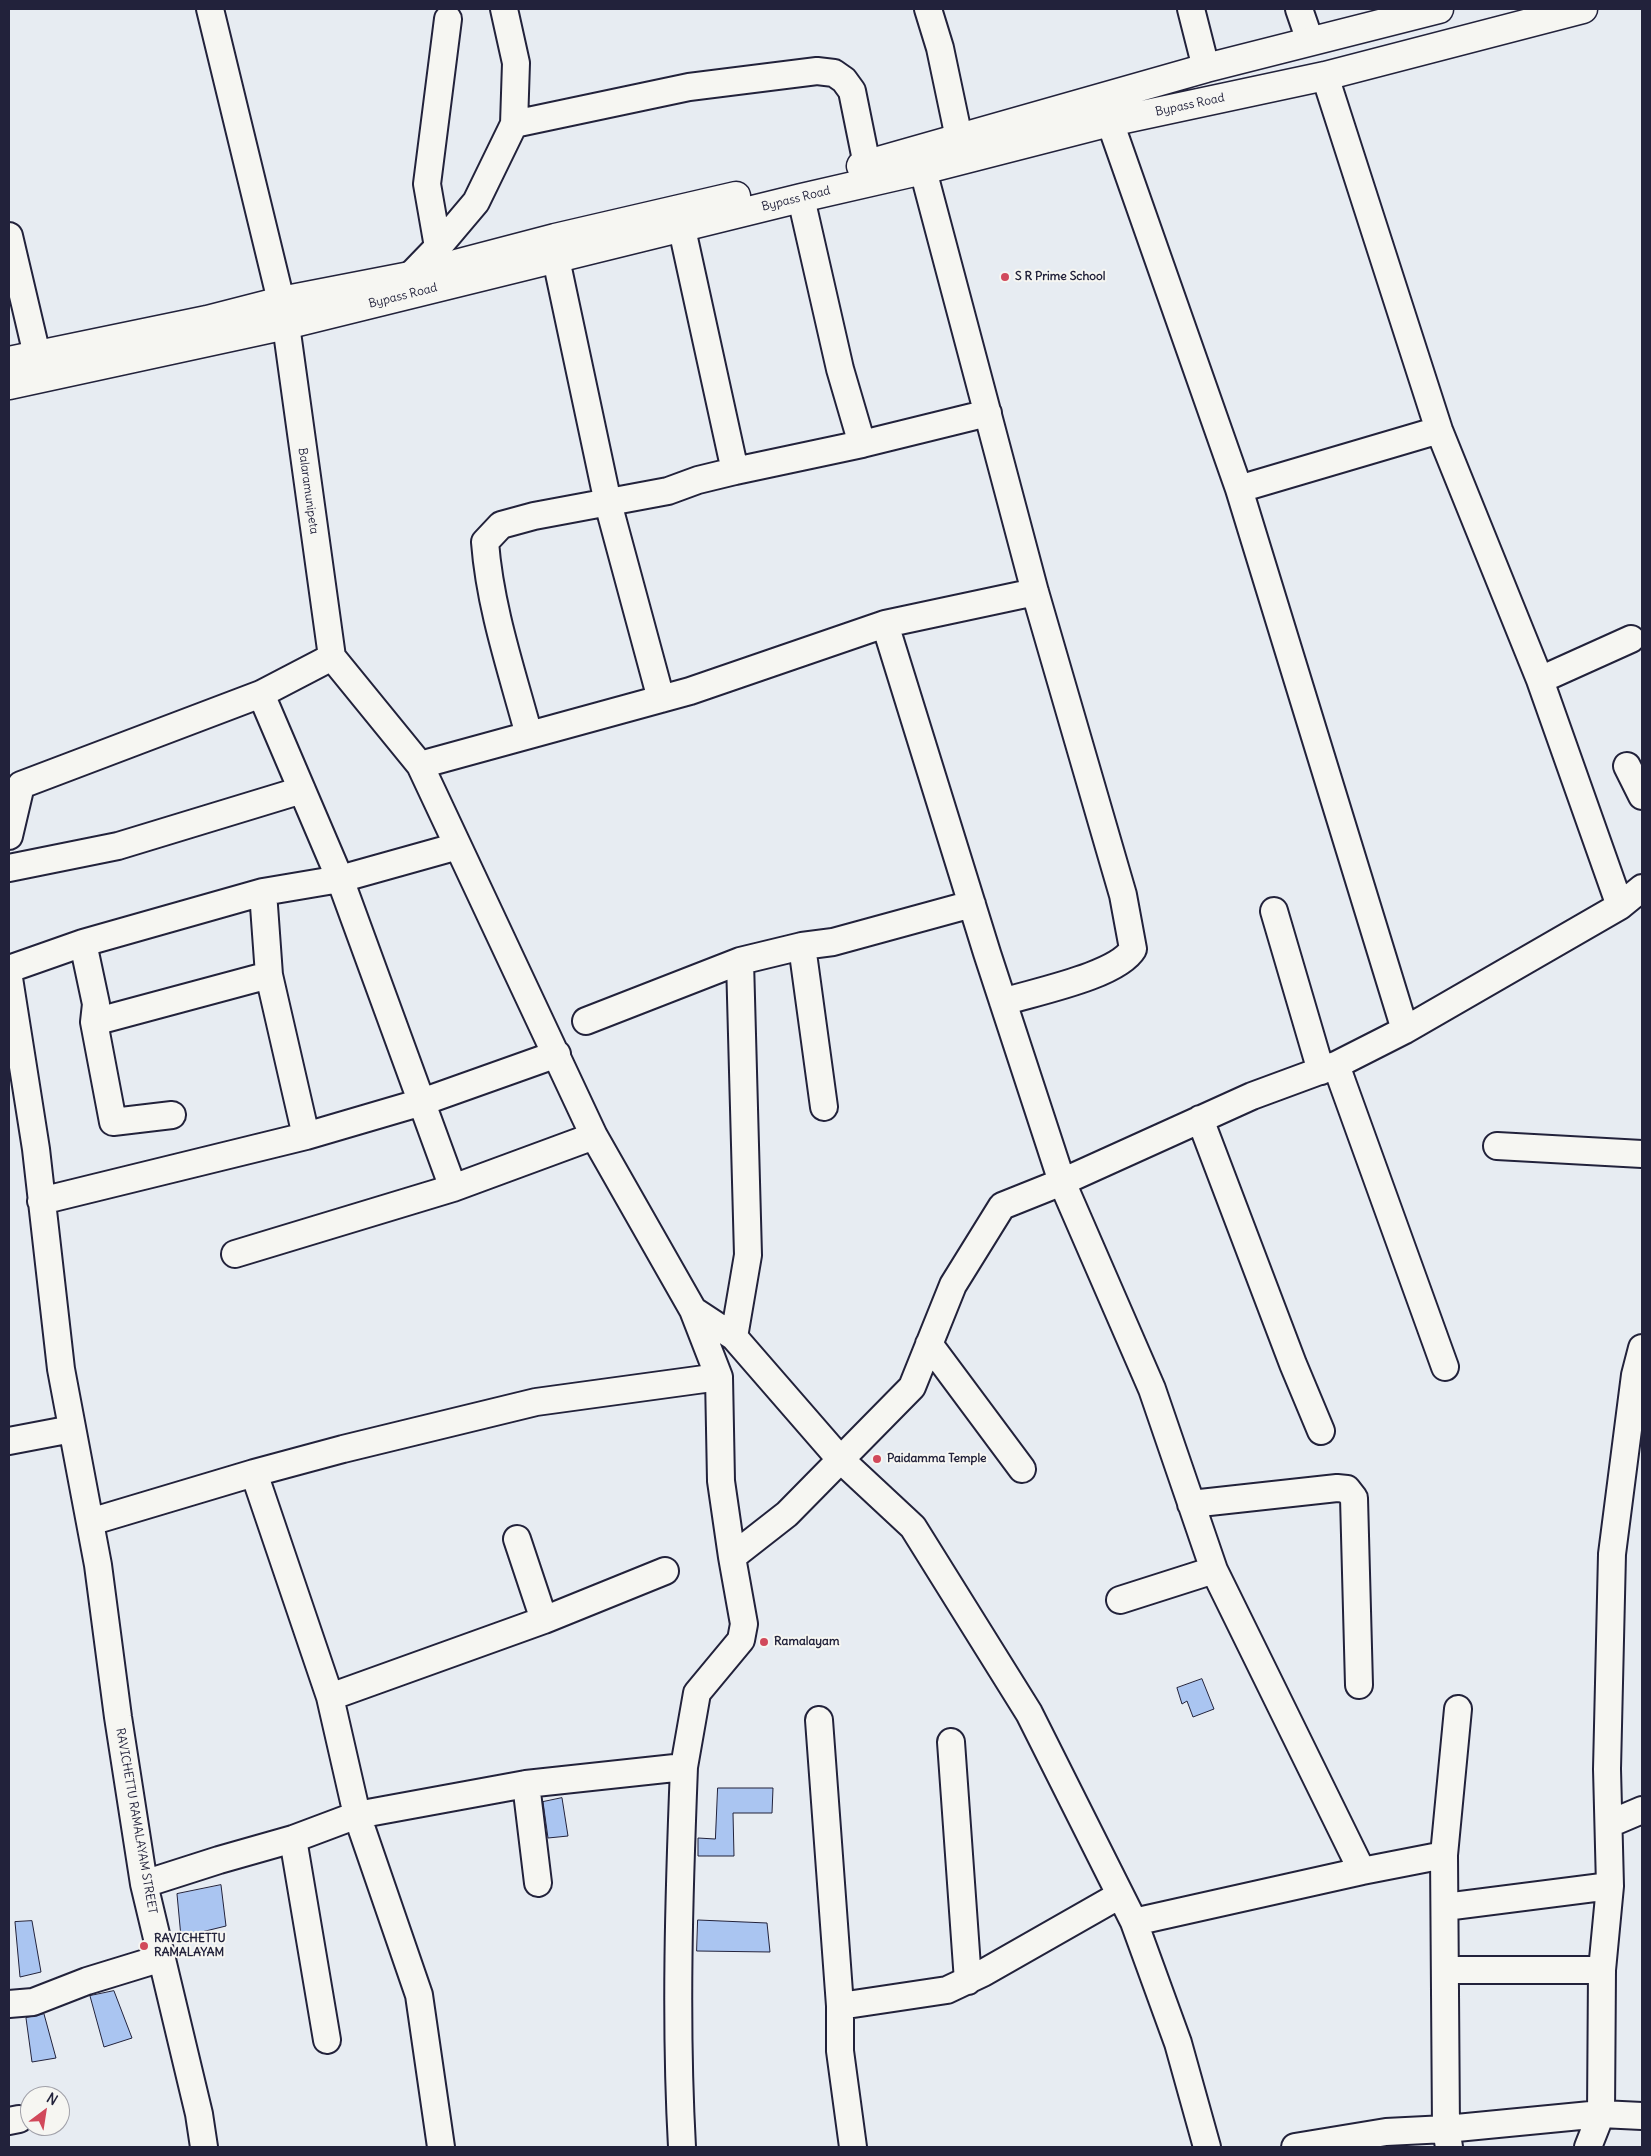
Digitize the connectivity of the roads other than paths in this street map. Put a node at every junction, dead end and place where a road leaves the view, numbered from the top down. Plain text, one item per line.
1 (210, 9) edge
2 (504, 9) edge
3 (928, 9) edge
4 (1191, 9) edge
5 (1299, 9) edge
6 (1583, 9) edge
7 (1422, 10) edge
8 (448, 19) dead end
9 (1310, 41) junction
10 (1206, 68) junction
11 (1325, 76) junction
12 (1110, 122) junction
13 (514, 124) junction
14 (959, 138) junction
15 (867, 165) junction
16 (923, 170) junction
17 (801, 198) junction
18 (682, 229) junction
19 (9, 236) edge
20 (438, 247) junction
21 (556, 259) junction
22 (410, 276) junction
23 (284, 313) junction
24 (37, 355) junction
25 (9, 361) edge
26 (9, 385) edge
27 (988, 414) junction
28 (1439, 430) junction
29 (862, 444) junction
30 (735, 471) junction
31 (1238, 489) junction
32 (608, 503) junction
33 (1035, 592) junction
34 (885, 624) junction
35 (1631, 639) dead end
36 (332, 657) junction
37 (1540, 680) junction
38 (261, 694) junction
39 (661, 699) junction
40 (529, 735) junction
41 (420, 765) junction
42 (1627, 766) dead end
43 (15, 785) edge
44 (302, 790) junction
45 (1642, 796) edge
46 (9, 836) edge
47 (458, 846) junction
48 (9, 868) edge
49 (340, 878) junction
50 (1642, 888) edge
51 (263, 892) junction
52 (972, 904) junction
53 (1620, 906) junction
54 (1274, 911) dead end
55 (83, 943) junction
56 (802, 946) junction
57 (740, 961) junction
58 (9, 969) edge
59 (269, 974) junction
60 (9, 978) edge
61 (1003, 1002) junction
62 (586, 1021) dead end
63 (94, 1022) junction
64 (1405, 1030) junction
65 (557, 1054) junction
66 (1328, 1068) junction
67 (422, 1102) junction
68 (824, 1107) dead end
69 (172, 1115) dead end
70 (1200, 1119) junction
71 (306, 1136) junction
72 (594, 1136) junction
73 (1497, 1146) dead end
74 (1642, 1154) edge
75 (1062, 1182) junction
76 (453, 1188) junction
77 (41, 1201) junction
78 (235, 1254) dead end
79 (693, 1310) junction
80 (734, 1337) junction
81 (929, 1344) junction
82 (1642, 1348) edge
83 (1445, 1367) dead end
84 (718, 1377) junction
85 (72, 1429) junction
86 (1321, 1431) dead end
87 (9, 1441) edge
88 (840, 1459) junction
89 (1022, 1469) dead end
90 (254, 1473) junction
91 (1191, 1504) junction
92 (90, 1522) junction
93 (517, 1539) dead end
94 (732, 1557) junction
95 (1214, 1570) junction
96 (666, 1571) dead end
97 (1120, 1600) dead end
98 (544, 1620) junction
99 (1359, 1685) dead end
100 (330, 1697) junction
101 (1458, 1709) dead end
102 (819, 1720) dead end
103 (951, 1742) dead end
104 (684, 1767) junction
105 (526, 1784) junction
106 (1642, 1810) edge
107 (357, 1815) junction
108 (1609, 1824) junction
109 (293, 1839) junction
110 (1444, 1855) junction
111 (1362, 1871) junction
112 (538, 1882) dead end
113 (144, 1884) junction
114 (1610, 1886) junction
115 (1120, 1895) junction
116 (1444, 1906) junction
117 (1134, 1922) junction
118 (162, 1958) junction
119 (1445, 1970) junction
120 (1602, 1970) junction
121 (968, 1981) junction
122 (9, 2004) edge
123 (840, 2006) junction
124 (326, 2040) dead end
125 (1601, 2114) junction
126 (1642, 2116) edge
127 (1447, 2138) edge
128 (204, 2147) edge
129 (441, 2147) edge
130 (682, 2147) edge
131 (853, 2147) edge
132 (1207, 2147) edge
133 (1295, 2147) edge
134 (1588, 2147) edge

1 - 23 street, Balaramunipeta
2 - 13 street
3 - 14 street
4 - 10 street
5 - 9 street
6 - 11 main road, Bypass Road
7 - 9 main road, Bypass Road
8 - 20 street
9 - 10 main road, Bypass Road
10 - 14 main road, Bypass Road
11 - 12 main road, Bypass Road
11 - 28 street
12 - 16 main road, Bypass Road
12 - 31 street
13 - 15 street
13 - 20 street
14 - 15 main road, Bypass Road
15 - 22 main road, Bypass Road
16 - 17 main road, Bypass Road
16 - 27 street
17 - 18 main road, Bypass Road
17 - 29 street
18 - 21 main road, Bypass Road
18 - 30 street
19 - 24 street
20 - 22 street
21 - 23 main road, Bypass Road
21 - 32 street
22 - 23 main road, Bypass Road
23 - 24 main road, Bypass Road
23 - 26 main road, Bypass Road
23 - 36 street, Balaramunipeta
24 - 25 main road, Bypass Road
27 - 29 street
27 - 33 street
28 - 31 street
28 - 37 street
29 - 30 street
30 - 32 street
31 - 64 street
32 - 39 street
32 - 40 street
33 - 34 street
33 - 61 street
34 - 39 street
34 - 52 street
35 - 37 street
36 - 38 street
36 - 41 street
37 - 53 street
38 - 43 street
38 - 44 street
39 - 40 street
40 - 41 street
41 - 47 street
42 - 45 street
43 - 46 street
44 - 48 street
44 - 49 street
47 - 49 street
47 - 65 street
49 - 51 street
49 - 67 street
50 - 53 street
51 - 55 street
51 - 59 street
52 - 56 street
52 - 61 street
53 - 64 street
54 - 66 street
55 - 58 street
55 - 63 street
56 - 57 street
56 - 68 street
57 - 62 street
57 - 80 street
59 - 63 street
59 - 71 street
60 - 77 street, RAVICHETTU RAMALAYAM STREET
61 - 75 street
63 - 69 street
64 - 66 street
65 - 67 street
65 - 72 street
66 - 70 street
66 - 83 street
67 - 71 street
67 - 76 street
70 - 75 street
70 - 86 street
71 - 77 street
72 - 76 street
72 - 79 street
73 - 74 street
75 - 81 street
75 - 91 street
76 - 78 street
77 - 85 street, RAVICHETTU RAMALAYAM STREET
79 - 80 street
79 - 84 street
80 - 88 street
81 - 88 street
81 - 89 street
82 - 108 street
84 - 90 street
84 - 94 street
85 - 87 street
85 - 92 street, RAVICHETTU RAMALAYAM STREET
88 - 94 street
88 - 115 street
90 - 92 street
90 - 100 street
91 - 95 street
91 - 99 street
92 - 113 street, RAVICHETTU RAMALAYAM STREET
93 - 98 street
94 - 104 street
95 - 97 street
95 - 111 street
96 - 98 street
98 - 100 street
100 - 107 street
101 - 110 street
102 - 123 street
103 - 121 street
104 - 105 street
104 - 130 street
105 - 107 street
105 - 112 street
106 - 108 street
107 - 109 street
107 - 129 street
108 - 114 street
109 - 113 street
109 - 124 street
110 - 111 street
110 - 116 street
111 - 117 street
113 - 118 street, RAVICHETTU RAMALAYAM STREET
114 - 116 street
114 - 120 street
115 - 117 street
115 - 121 street
116 - 119 street
117 - 132 street
118 - 122 street
118 - 128 street, RAVICHETTU RAMALAYAM STREET
119 - 120 street
119 - 127 street
120 - 125 street
121 - 123 street
123 - 131 street
125 - 126 street
125 - 127 street
125 - 134 street
127 - 133 street

